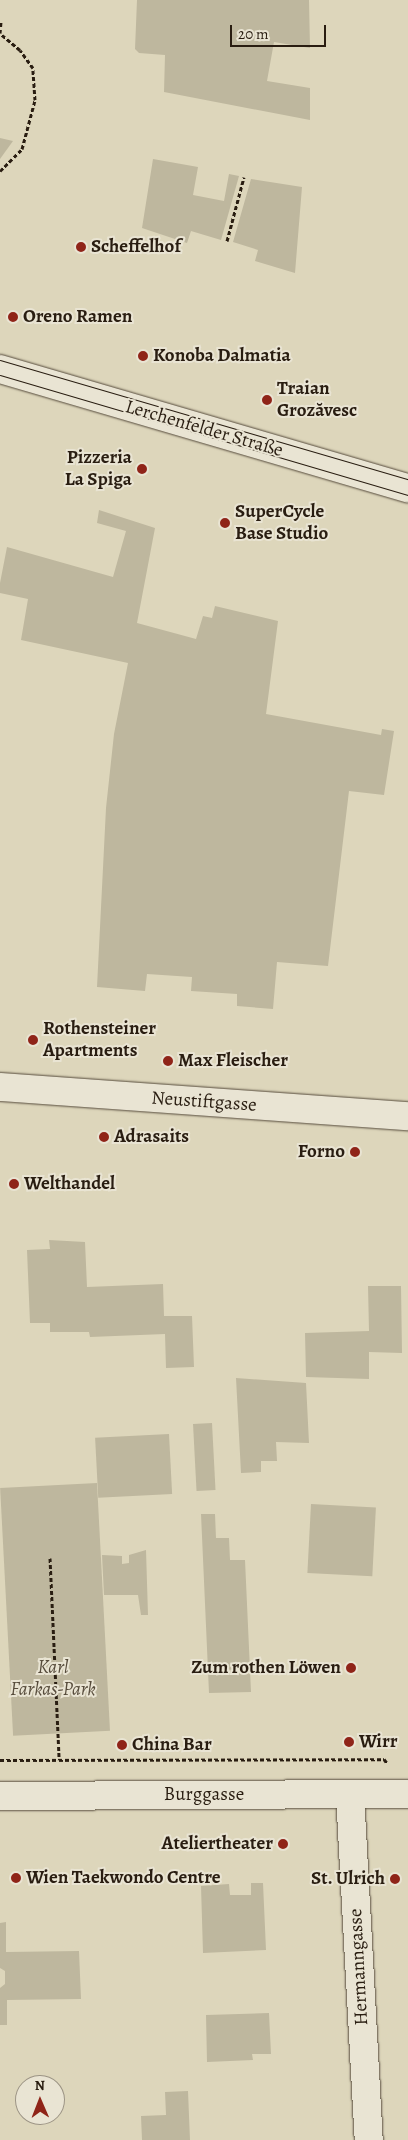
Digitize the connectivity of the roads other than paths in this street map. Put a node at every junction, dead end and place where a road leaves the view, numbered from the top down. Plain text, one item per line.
1 (0, 370) edge
2 (408, 488) edge
3 (0, 1087) edge
4 (408, 1116) edge
5 (350, 1794) junction
6 (408, 1794) edge
7 (0, 1796) edge
8 (369, 2140) edge

1 - 2 main road, Lerchenfelder Straße
3 - 4 main road, Neustiftgasse
5 - 6 main road, Burggasse
5 - 7 main road, Burggasse
5 - 8 main road, Hermanngasse

